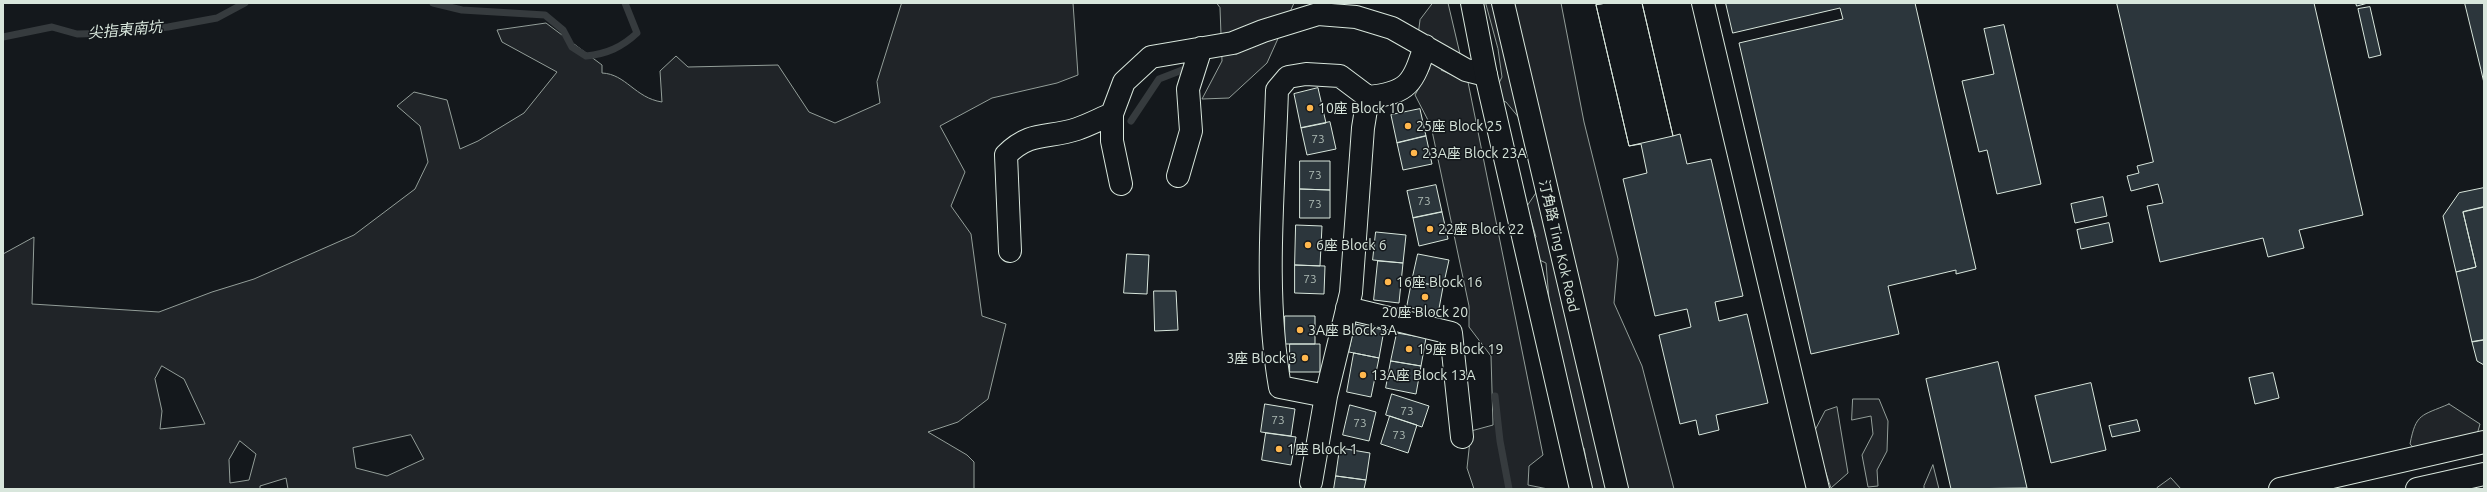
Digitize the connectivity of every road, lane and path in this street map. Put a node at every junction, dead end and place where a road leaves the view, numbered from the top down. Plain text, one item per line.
1 (1472, 3) edge
2 (1503, 3) edge
3 (1703, 3) edge
4 (1425, 46) junction
5 (1201, 48) junction
6 (1486, 75) junction
7 (1368, 97) junction
8 (1112, 114) junction
9 (1178, 176) dead end
10 (1121, 184) dead end
11 (1010, 251) dead end
12 (1347, 308) junction
13 (1326, 396) junction
14 (1462, 437) dead end
15 (2484, 442) edge
16 (2484, 474) edge
17 (1311, 482) dead end
18 (1581, 489) edge
19 (1617, 489) edge
20 (1818, 489) edge
21 (2280, 489) edge
22 (2417, 489) edge

1 - 6 street
2 - 19 street, 汀角路 Ting Kok Road
3 - 20 street
4 - 5 street
4 - 6 street
4 - 7 street
5 - 8 street
5 - 9 street
6 - 18 street
7 - 12 street
7 - 13 street
8 - 10 street
8 - 11 street
12 - 13 street
12 - 14 street
13 - 17 street
15 - 21 street
16 - 22 street

